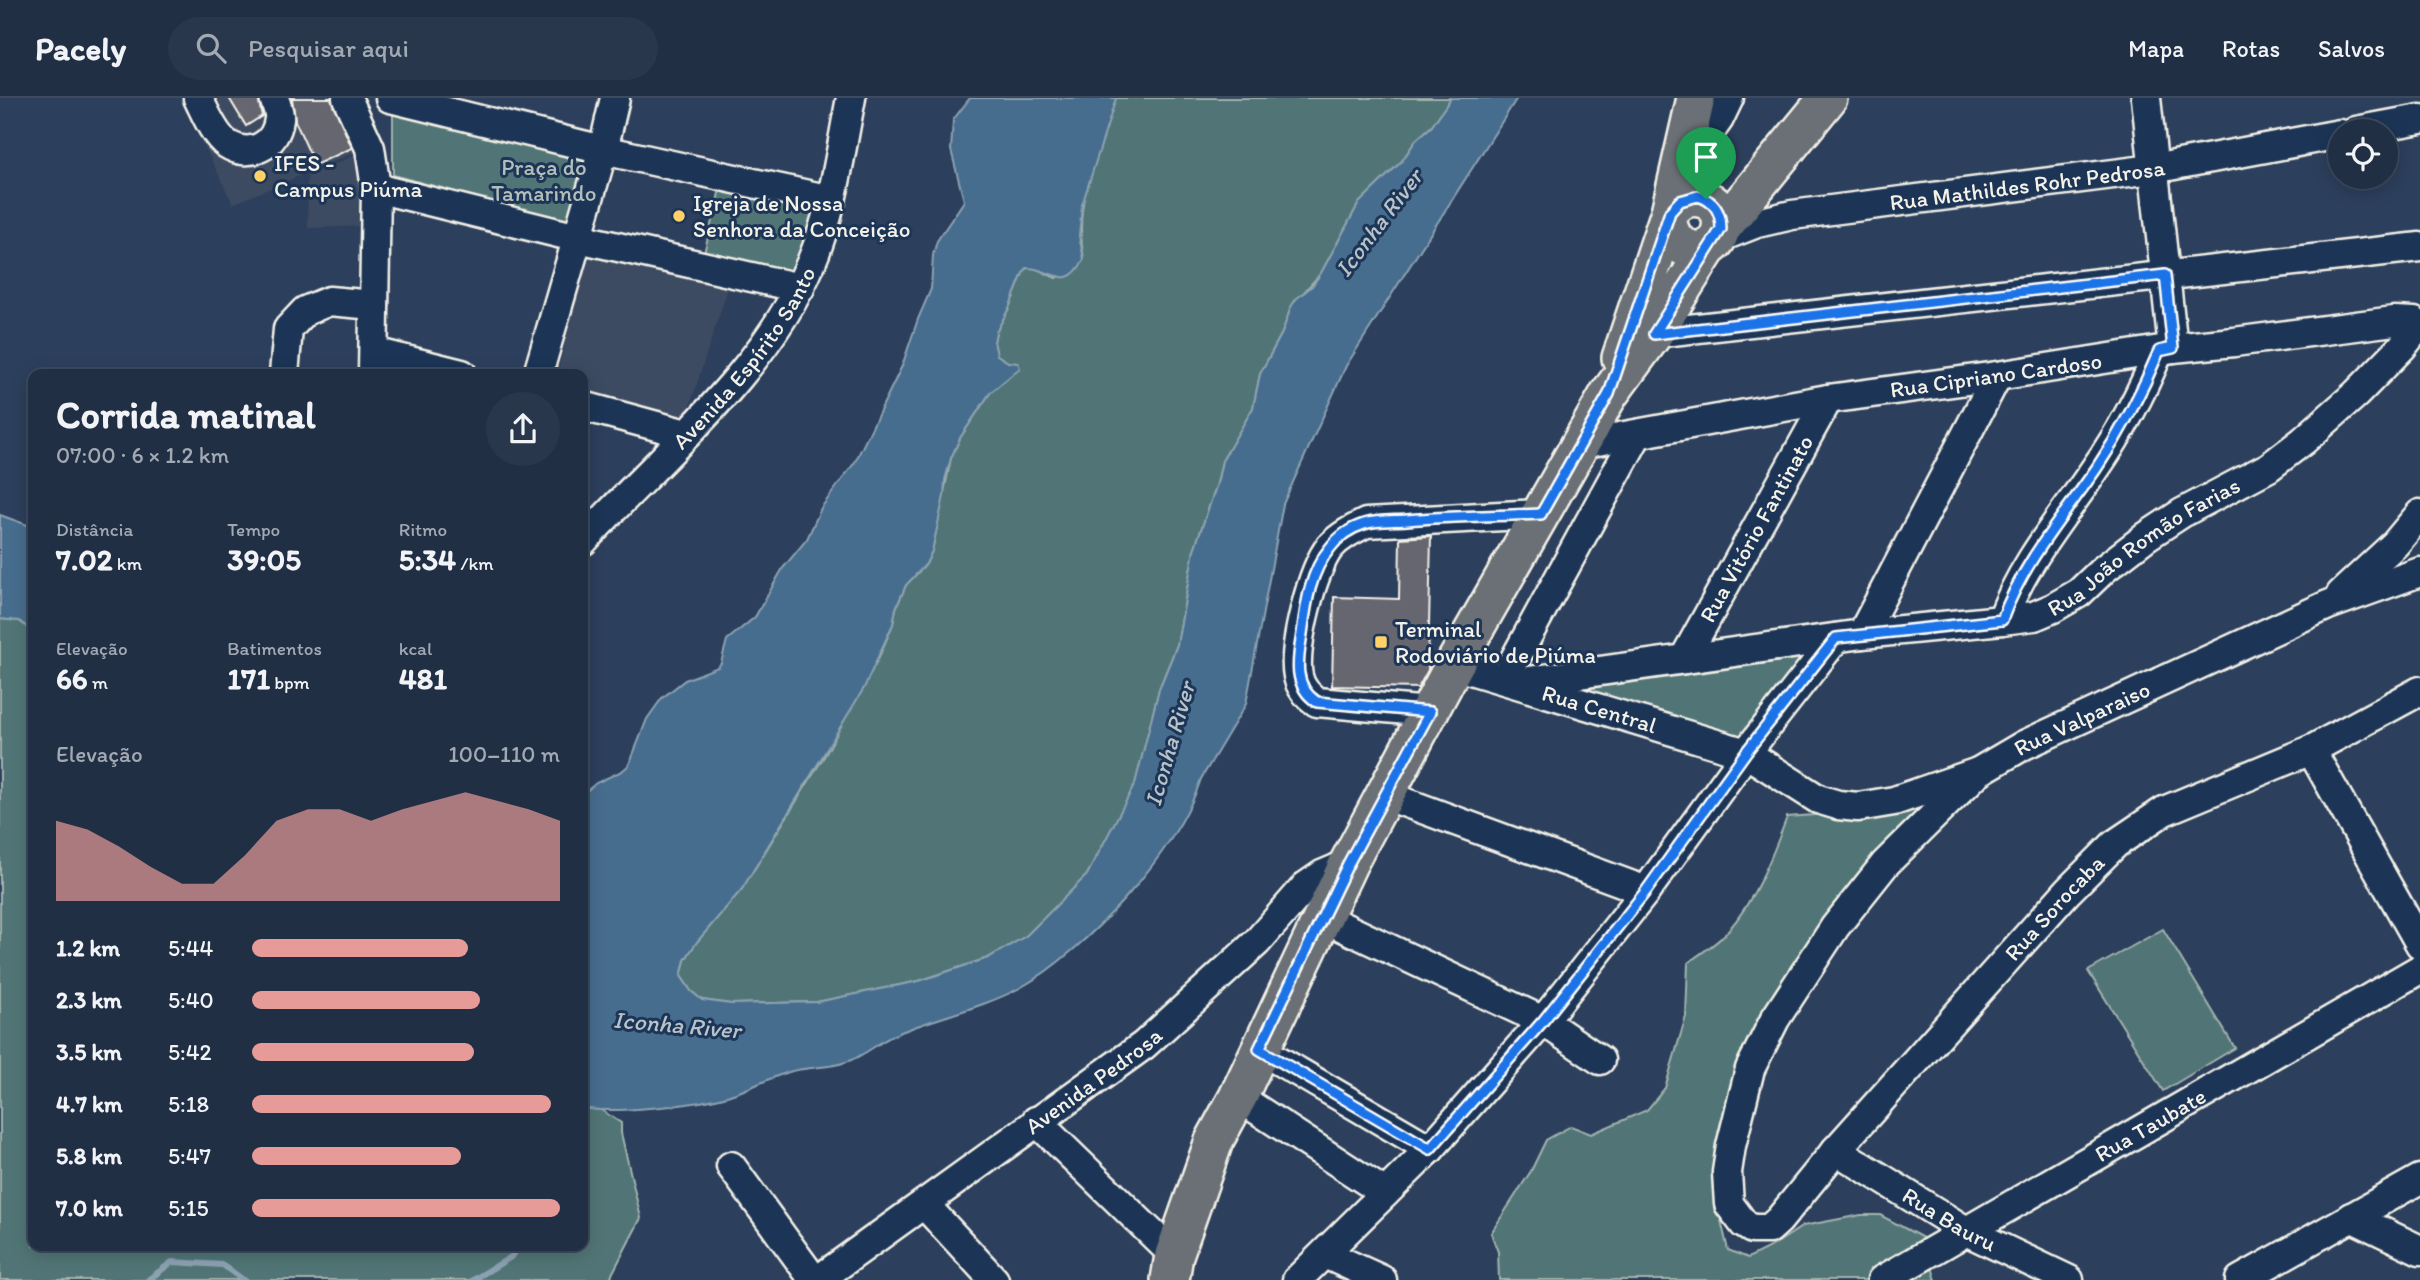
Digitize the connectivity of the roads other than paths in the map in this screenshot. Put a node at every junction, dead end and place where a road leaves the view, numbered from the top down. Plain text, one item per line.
1 (198, 98) edge
2 (274, 98) edge
3 (347, 98) edge
4 (390, 98) edge
5 (615, 98) edge
6 (851, 98) edge
7 (1698, 98) edge
8 (1729, 98) edge
9 (1828, 98) edge
10 (2146, 98) edge
11 (496, 111) edge
12 (2420, 119) edge
13 (2398, 123) edge
14 (2328, 136) edge
15 (1702, 143) junction
16 (603, 150) junction
17 (2153, 169) junction
18 (376, 188) junction
19 (831, 200) junction
20 (1669, 216) junction
21 (1713, 223) junction
22 (578, 237) junction
23 (2420, 247) edge
24 (2165, 275) junction
25 (800, 288) junction
26 (374, 304) junction
27 (2414, 322) joint
28 (1654, 334) junction
29 (2166, 349) junction
30 (374, 363) edge
31 (284, 369) edge
32 (423, 369) edge
33 (538, 369) edge
34 (1997, 376) junction
35 (1609, 394) junction
36 (1828, 399) junction
37 (588, 407) edge
38 (686, 434) junction
39 (1637, 435) junction
40 (1581, 444) junction
41 (1541, 514) junction
42 (2420, 514) edge
43 (588, 536) edge
44 (2420, 572) edge
45 (2328, 605) junction
46 (2002, 620) junction
47 (1849, 636) junction
48 (1684, 659) junction
49 (1454, 665) junction
50 (1510, 681) junction
51 (2420, 691) edge
52 (1430, 712) junction
53 (2311, 750) junction
54 (1746, 752) junction
55 (1978, 772) junction
56 (1385, 795) junction
57 (1348, 864) junction
58 (1646, 891) junction
59 (1324, 918) junction
60 (2420, 944) edge
61 (2420, 969) edge
62 (1543, 1021) junction
63 (1259, 1049) junction
64 (1601, 1060) dead end
65 (1238, 1097) junction
66 (1036, 1121) junction
67 (1430, 1149) junction
68 (1836, 1150) junction
69 (731, 1167) dead end
70 (2420, 1179) edge
71 (1385, 1193) junction
72 (924, 1204) junction
73 (2351, 1217) junction
74 (1966, 1231) junction
75 (2420, 1250) edge
76 (1325, 1254) junction
77 (1172, 1267) edge
78 (816, 1280) edge
79 (994, 1280) edge
80 (1297, 1280) edge
81 (1382, 1280) edge
82 (1882, 1280) edge
83 (2069, 1280) edge
84 (2240, 1280) edge

1 - 2 street
3 - 18 street
4 - 11 street
5 - 16 street
6 - 19 street, Avenida Espírito Santo
7 - 15 main road
7 - 20 main road
8 - 15 street
9 - 21 main road
10 - 17 street
11 - 16 street
12 - 13 street
14 - 17 street, Rua Mathildes Rohr Pedrosa
15 - 21 main road
16 - 19 street
16 - 22 street
17 - 21 street, Rua Mathildes Rohr Pedrosa
17 - 24 street
18 - 22 street
18 - 26 street
19 - 25 street, Avenida Espírito Santo
20 - 21 main road
20 - 21 main road
20 - 35 main road
21 - 28 main road
22 - 25 street
22 - 33 street
23 - 24 street
24 - 28 street
24 - 29 street
25 - 38 street, Avenida Espírito Santo
26 - 30 street
26 - 31 street
27 - 29 street, Rua Cipriano Cardoso
27 - 46 street, Rua João Romão Farias
28 - 35 main road
29 - 34 street, Rua Cipriano Cardoso
29 - 46 street
30 - 32 street
34 - 36 street, Rua Cipriano Cardoso
34 - 47 street
35 - 40 main road
36 - 39 street, Rua Cipriano Cardoso
36 - 48 street, Rua Vitório Fantinato
37 - 38 street
38 - 43 street, Avenida Espírito Santo
39 - 40 street, Rua Cipriano Cardoso
39 - 50 street
40 - 41 main road
41 - 49 main road
41 - 52 street
42 - 45 street
44 - 45 street, Rua Valparaiso
45 - 55 street, Rua Valparaiso
46 - 47 street, Rua João Romão Farias
47 - 48 street, Rua João Romão Farias
47 - 54 street
48 - 50 street, Rua João Romão Farias
49 - 50 street, Rua Central
49 - 52 main road
50 - 54 street, Rua Central
51 - 53 street, Rua Sorocaba
52 - 56 main road
53 - 60 street
53 - 68 street, Rua Sorocaba
54 - 55 street, Rua Valparaiso
54 - 58 street
55 - 68 street, Rua Sorocaba
56 - 57 main road
56 - 58 street
57 - 59 main road
57 - 66 street, Avenida Pedrosa
58 - 62 street
59 - 62 street
59 - 63 main road
61 - 74 street, Rua Taubate
62 - 64 street
62 - 67 street
63 - 65 main road
63 - 67 street
65 - 71 street
65 - 77 main road
66 - 72 street, Avenida Pedrosa
66 - 77 street
67 - 71 street
68 - 74 street, Rua Bauru
69 - 78 street
70 - 73 street
71 - 76 street
72 - 78 street, Avenida Pedrosa
72 - 79 street
73 - 75 street
73 - 84 street
74 - 82 street, Rua Taubate
74 - 83 street, Rua Bauru
76 - 80 street
76 - 81 street

